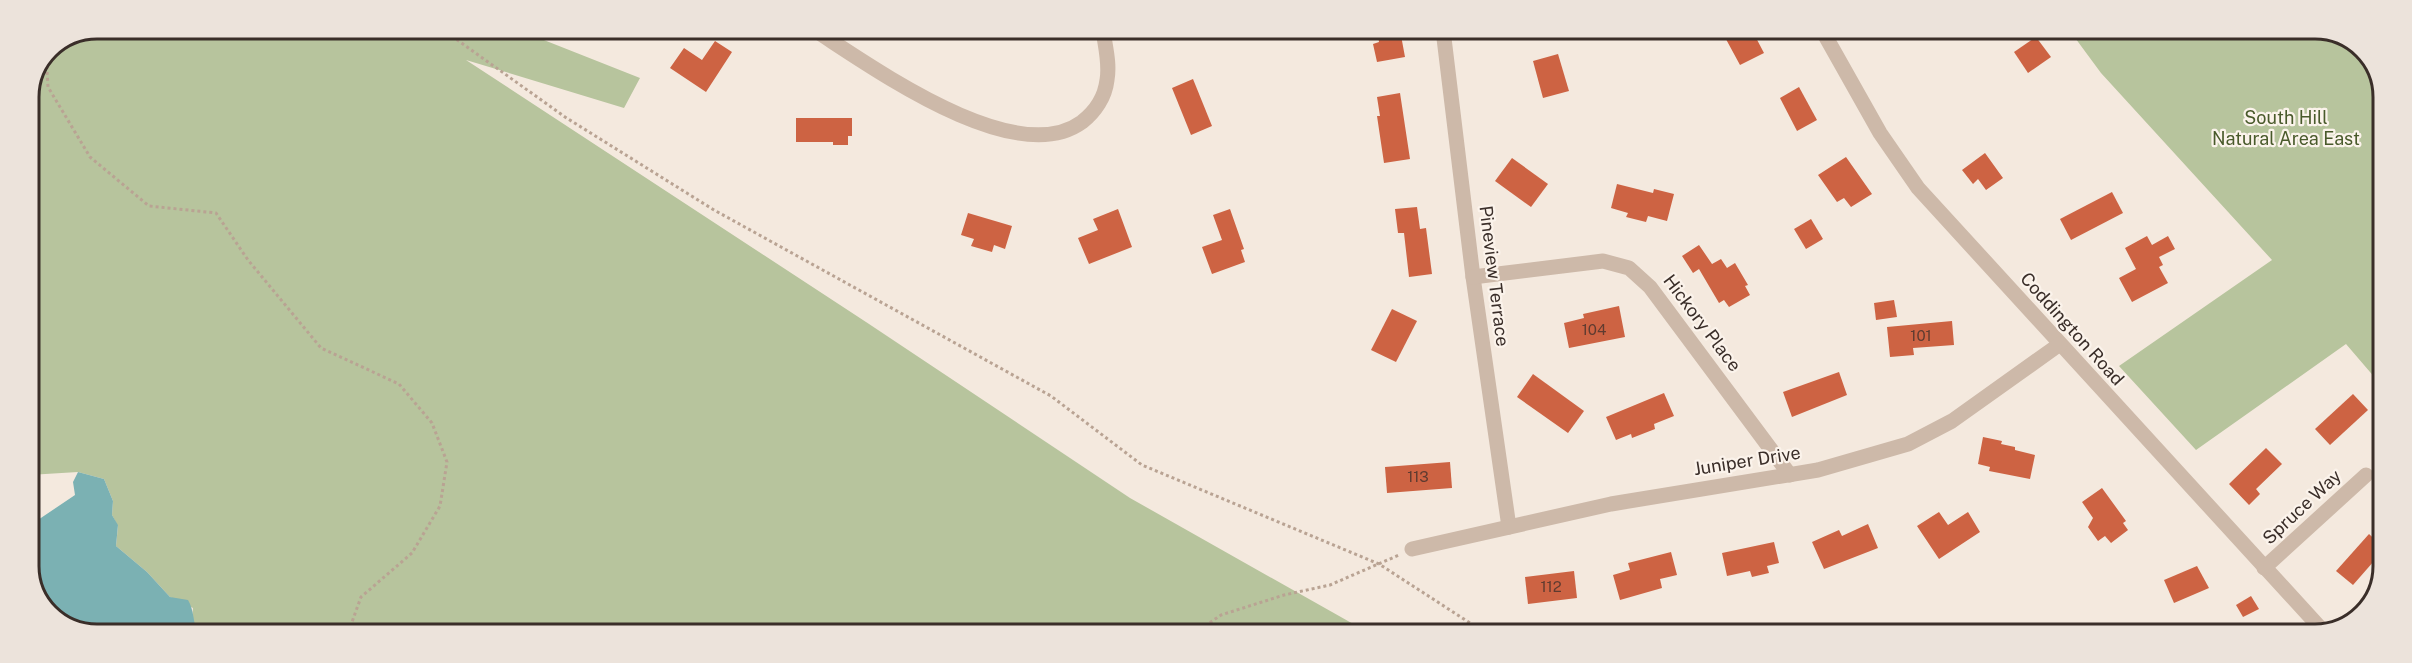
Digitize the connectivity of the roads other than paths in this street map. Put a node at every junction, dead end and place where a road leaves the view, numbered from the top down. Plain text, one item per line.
1 (829, 39) edge
2 (1104, 39) edge
3 (1444, 39) edge
4 (1827, 39) edge
5 (1473, 277) junction
6 (2060, 344) junction
7 (1790, 475) junction
8 (2366, 475) dead end
9 (1509, 527) junction
10 (1412, 549) road end
11 (2264, 568) junction
12 (2316, 624) edge

1 - 2 street
3 - 5 street, Pineview Terrace
4 - 6 street, Coddington Road
5 - 7 street, Hickory Place
5 - 9 street, Pineview Terrace
6 - 7 street, Juniper Drive
6 - 11 street, Coddington Road
7 - 9 street, Juniper Drive
8 - 11 street, Spruce Way
9 - 10 street, Juniper Drive
11 - 12 street, Coddington Road

